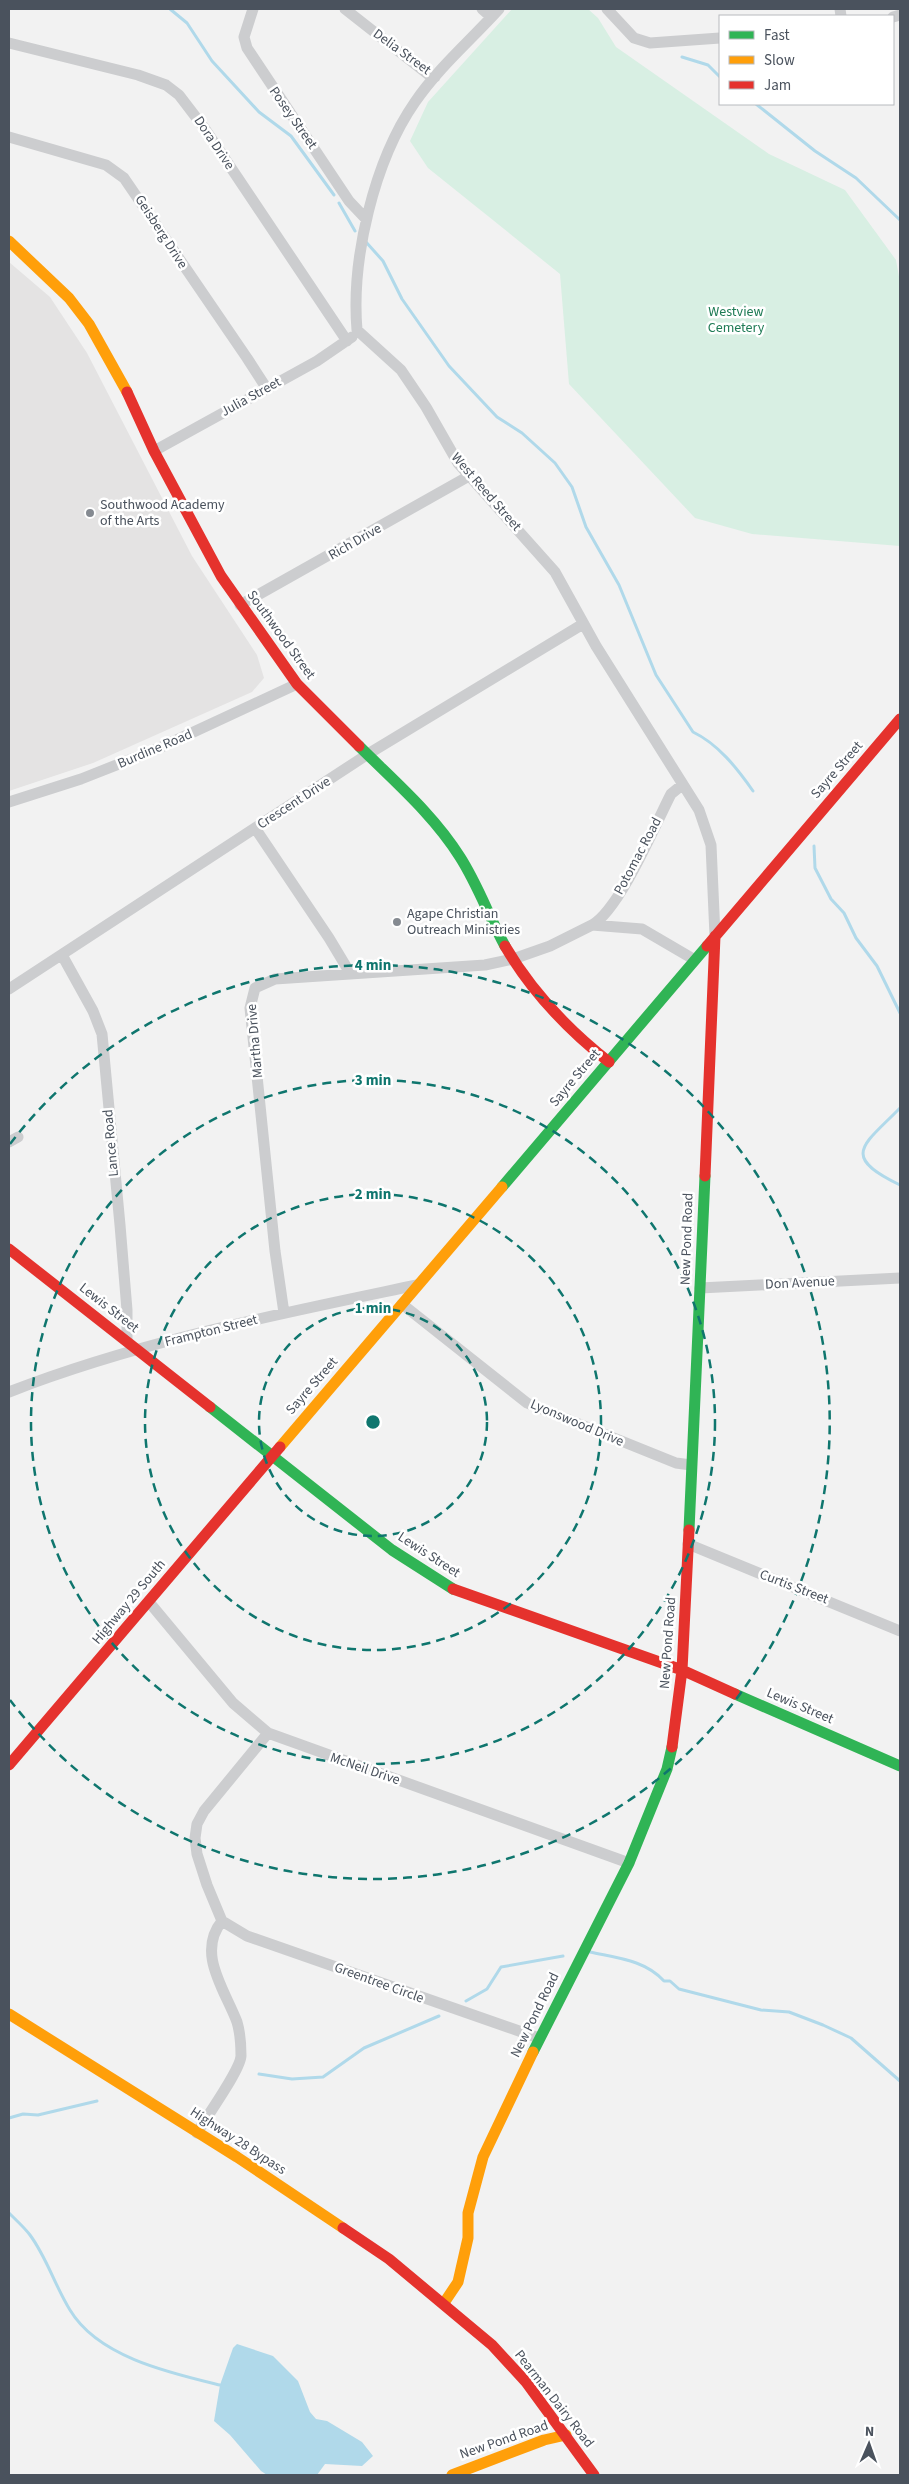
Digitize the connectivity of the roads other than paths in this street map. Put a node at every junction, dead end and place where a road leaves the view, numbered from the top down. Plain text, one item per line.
1 (253, 9) edge
2 (345, 9) edge
3 (482, 9) edge
4 (608, 9) edge
5 (495, 13) edge
6 (719, 38) edge
7 (9, 43) edge
8 (435, 77) junction
9 (9, 137) edge
10 (366, 219) junction
11 (9, 241) edge
12 (360, 332) junction
13 (347, 341) junction
14 (267, 389) junction
15 (154, 451) junction
16 (469, 476) junction
17 (240, 605) junction
18 (583, 624) junction
19 (296, 684) junction
20 (900, 719) edge
21 (368, 754) junction
22 (682, 785) junction
23 (9, 802) edge
24 (255, 828) junction
25 (592, 925) junction
26 (715, 936) junction
27 (62, 955) junction
28 (513, 959) junction
29 (695, 960) junction
30 (350, 973) junction
31 (9, 989) edge
32 (608, 1062) junction
33 (9, 1249) edge
34 (900, 1278) edge
35 (417, 1285) junction
36 (700, 1288) junction
37 (402, 1304) junction
38 (284, 1313) junction
39 (127, 1341) junction
40 (136, 1349) junction
41 (9, 1392) edge
42 (271, 1456) junction
43 (691, 1465) junction
44 (688, 1544) junction
45 (149, 1602) junction
46 (900, 1631) edge
47 (682, 1670) junction
48 (268, 1733) junction
49 (9, 1765) edge
50 (900, 1766) edge
51 (630, 1863) junction
52 (222, 1921) junction
53 (9, 2014) edge
54 (539, 2038) junction
55 (197, 2133) junction
56 (444, 2303) junction
57 (566, 2435) junction
58 (452, 2475) edge
59 (594, 2475) edge

1 - 10 street, Posey Street
2 - 8 street, Delia Street
3 - 5 street
4 - 6 street
5 - 8 street
7 - 13 street, Dora Drive
8 - 10 street
9 - 14 street, Geisberg Drive
10 - 12 street
11 - 15 main road, Southwood Street
12 - 13 street, Julia Street
12 - 16 street, West Reed Street
13 - 14 street, Julia Street
14 - 15 street, Julia Street
15 - 17 main road, Southwood Street
16 - 17 street, Rich Drive
16 - 18 street, West Reed Street
17 - 19 main road, Southwood Street
18 - 21 street, Crescent Drive
18 - 22 street, West Reed Street
19 - 21 main road, Southwood Street
19 - 23 street, Burdine Road
20 - 26 main road, Sayre Street
21 - 24 street, Crescent Drive
21 - 28 main road, Southwood Street
22 - 25 street, Potomac Road
22 - 26 street, West Reed Street
24 - 27 street, Crescent Drive
24 - 30 street
25 - 28 street, Martha Drive
25 - 29 street
26 - 29 main road, Sayre Street
26 - 36 main road, New Pond Road
27 - 31 street, Crescent Drive
27 - 39 street, Lance Road
28 - 30 street, Martha Drive
28 - 32 main road, Southwood Street
29 - 32 main road, Sayre Street
30 - 38 street, Martha Drive
32 - 35 main road, Sayre Street
33 - 39 main road, Lewis Street
34 - 36 street, Don Avenue
35 - 37 main road, Sayre Street
35 - 38 street, Frampton Street
36 - 43 main road, New Pond Road
37 - 42 main road, Sayre Street
37 - 43 street, Lyonswood Drive
38 - 40 street, Frampton Street
39 - 40 main road, Lewis Street
40 - 41 street, Frampton Street
40 - 42 main road, Lewis Street
42 - 45 main road, Highway 29 South
42 - 47 main road, Lewis Street
43 - 44 main road, New Pond Road
44 - 46 street, Curtis Street
44 - 47 main road, New Pond Road
45 - 48 street, McNeil Drive
45 - 49 main road, Highway 29 South
47 - 50 main road, Lewis Street
47 - 51 main road, New Pond Road
48 - 51 street, McNeil Drive
48 - 52 street
51 - 54 main road, New Pond Road
52 - 54 street, Greentree Circle
52 - 55 street
53 - 55 main road, Highway 28 Bypass
54 - 56 main road, New Pond Road
55 - 56 main road, Highway 28 Bypass
56 - 57 main road, Pearman Dairy Road
57 - 58 main road, New Pond Road
57 - 59 main road, Pearman Dairy Road

